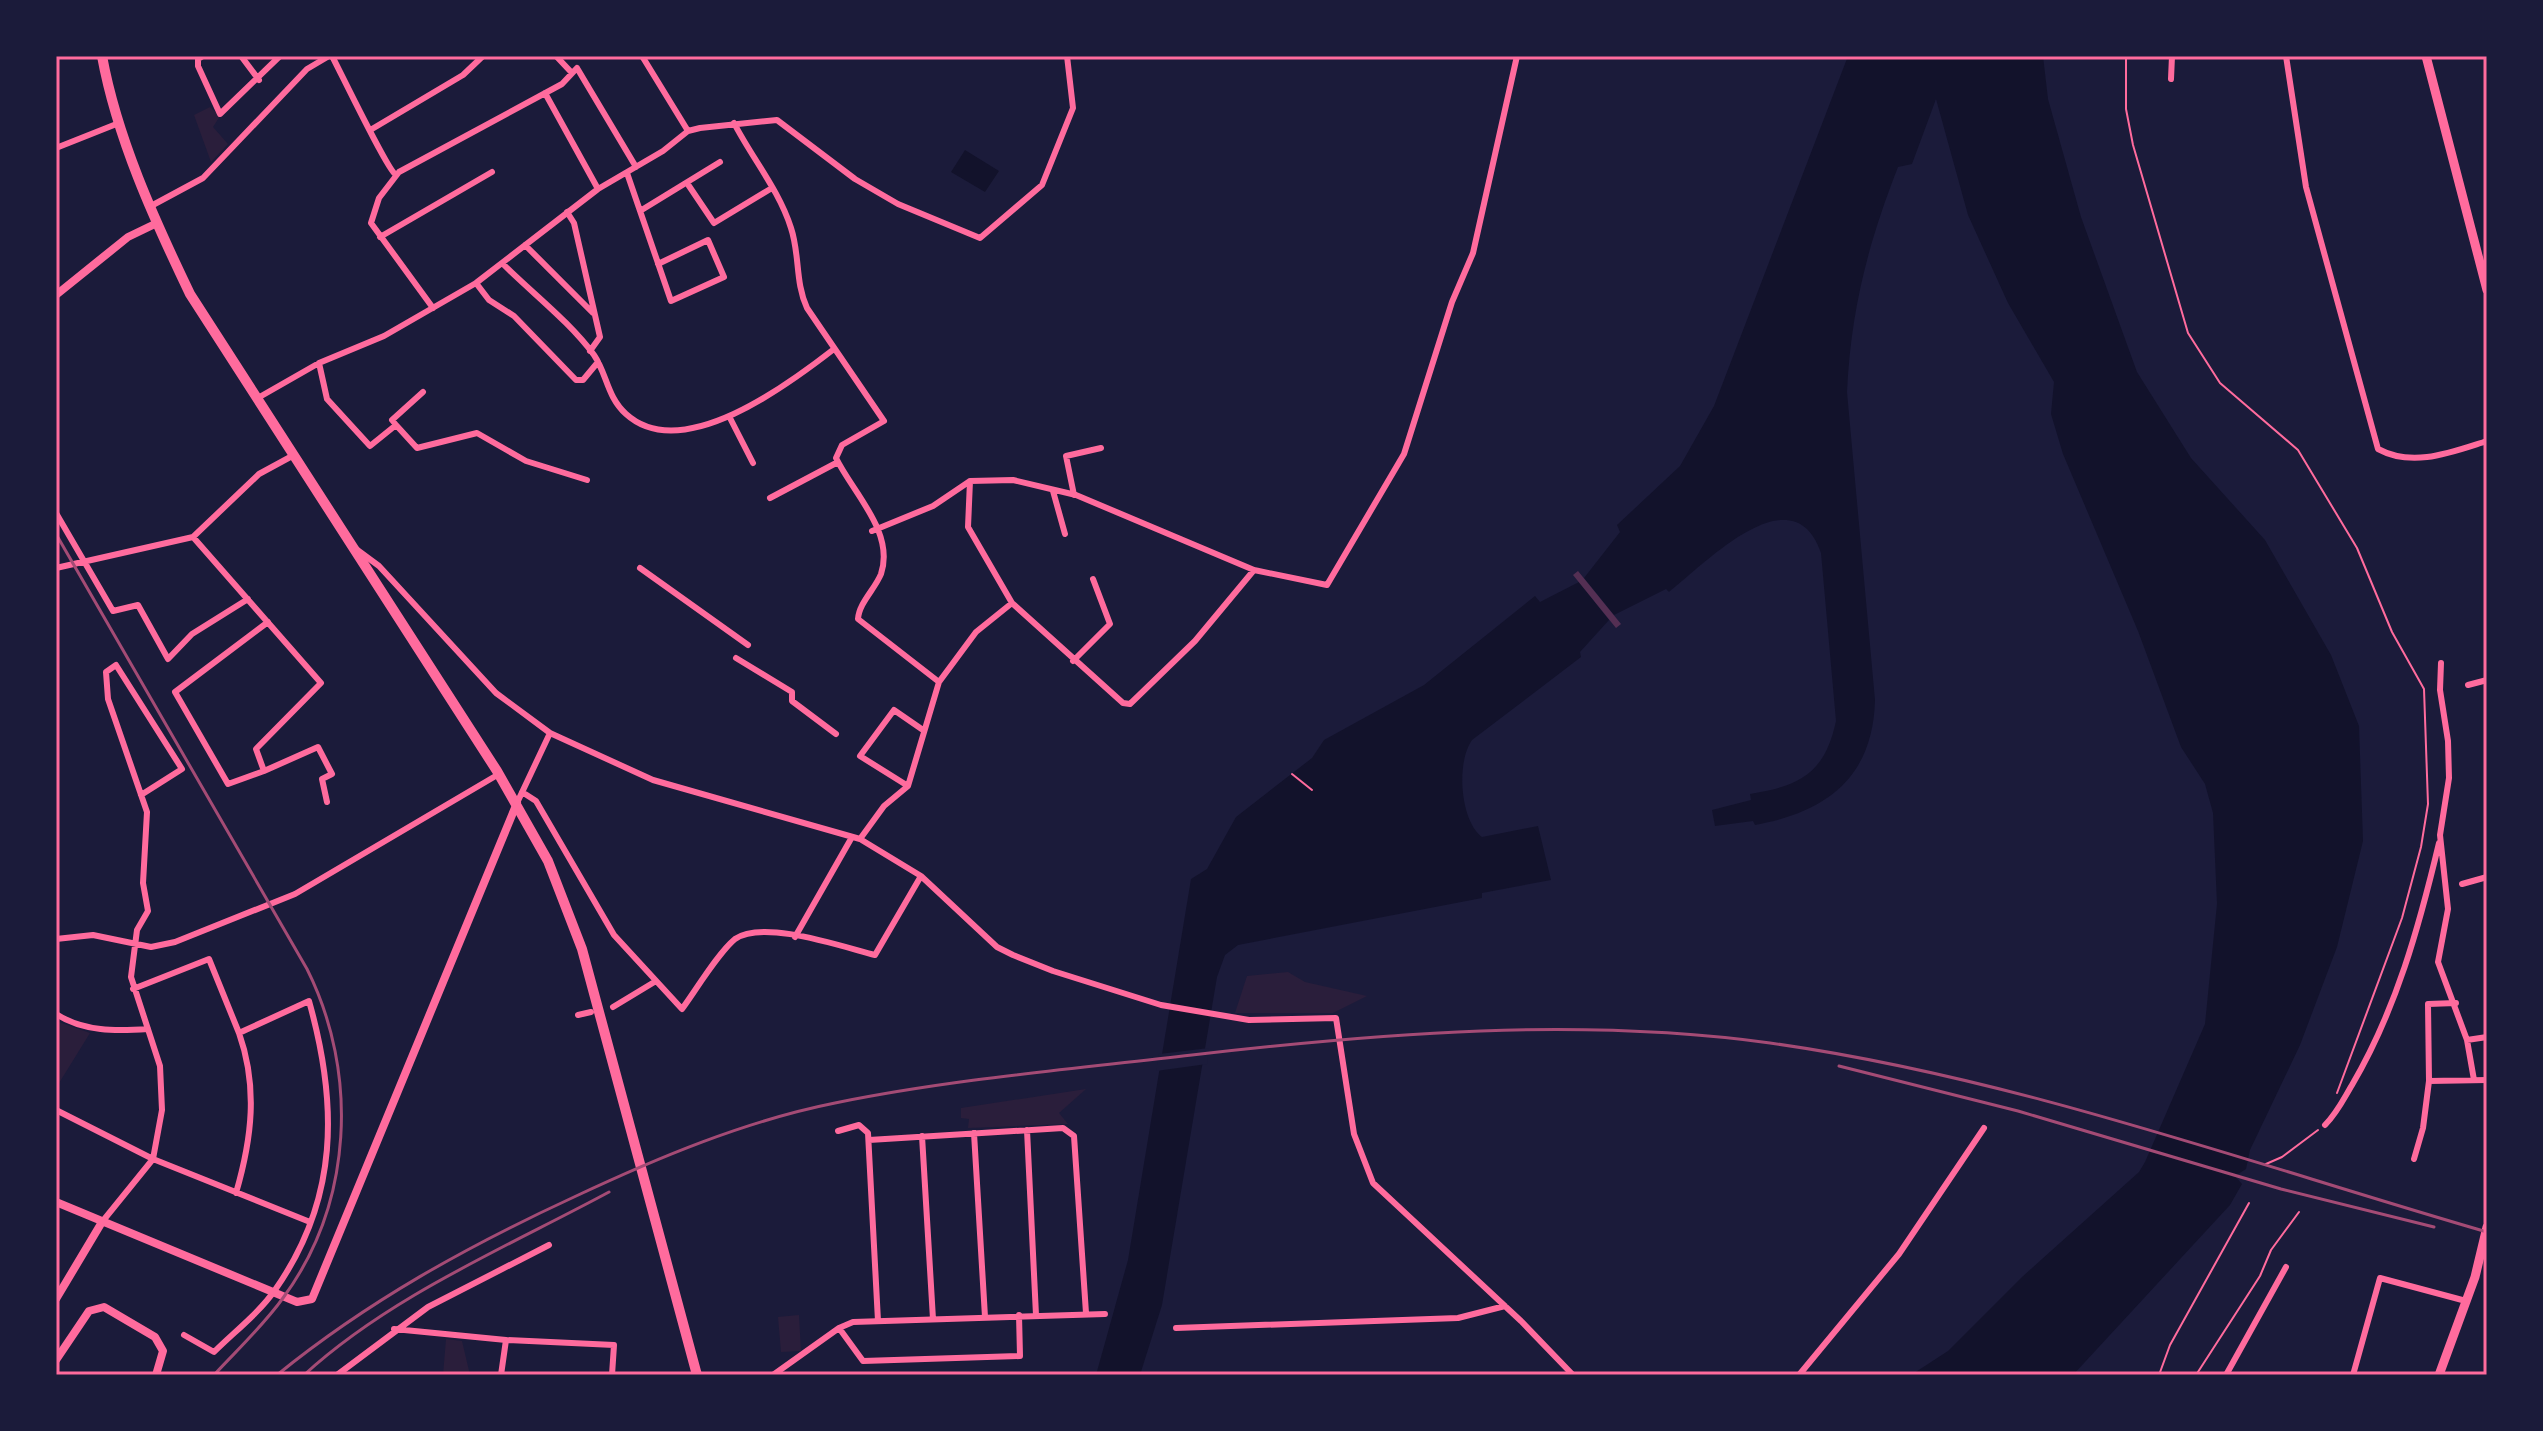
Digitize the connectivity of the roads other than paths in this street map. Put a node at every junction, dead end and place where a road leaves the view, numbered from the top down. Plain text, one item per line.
1 (203, 56) edge
2 (241, 56) edge
3 (280, 56) edge
4 (330, 56) edge
5 (483, 56) edge
6 (556, 56) edge
7 (642, 56) edge
8 (1067, 56) edge
9 (1517, 56) edge
10 (2172, 56) edge
11 (2286, 56) edge
12 (2426, 56) edge
13 (104, 57) edge
14 (572, 73) junction
15 (2171, 79) dead end
16 (259, 80) junction
17 (545, 93) junction
18 (119, 123) junction
19 (734, 123) junction
20 (372, 129) junction
21 (688, 131) junction
22 (56, 148) edge
23 (720, 162) dead end
24 (636, 167) junction
25 (492, 172) dead end
26 (627, 173) junction
27 (396, 175) junction
28 (687, 183) junction
29 (772, 188) junction
30 (598, 189) junction
31 (151, 206) junction
32 (640, 211) junction
33 (567, 212) junction
34 (157, 223) junction
35 (380, 237) junction
36 (525, 245) junction
37 (503, 264) junction
38 (658, 264) junction
39 (476, 283) junction
40 (2487, 290) edge
41 (56, 295) edge
42 (433, 308) junction
43 (595, 315) junction
44 (834, 349) junction
45 (590, 351) junction
46 (598, 362) junction
47 (319, 363) junction
48 (423, 392) dead end
49 (256, 399) junction
50 (730, 418) junction
51 (396, 425) junction
52 (2487, 441) edge
53 (1101, 448) dead end
54 (294, 455) junction
55 (838, 462) junction
56 (753, 463) dead end
57 (587, 480) dead end
58 (970, 481) junction
59 (1053, 491) junction
60 (1074, 495) junction
61 (770, 498) dead end
62 (56, 513) edge
63 (875, 530) junction
64 (1065, 534) dead end
65 (193, 537) junction
66 (353, 547) junction
67 (87, 561) junction
68 (56, 568) edge
69 (640, 568) dead end
70 (1254, 570) junction
71 (1093, 579) dead end
72 (248, 599) junction
73 (1012, 603) junction
74 (268, 622) junction
75 (748, 645) dead end
76 (736, 658) dead end
77 (1073, 661) junction
78 (2441, 663) dead end
79 (2487, 680) edge
80 (939, 682) junction
81 (2468, 685) dead end
82 (923, 730) junction
83 (550, 733) junction
84 (836, 734) dead end
85 (264, 771) junction
86 (499, 774) junction
87 (908, 786) junction
88 (522, 792) junction
89 (141, 795) junction
90 (327, 802) dead end
91 (517, 803) junction
92 (2440, 835) junction
93 (856, 838) junction
94 (921, 876) junction
95 (2487, 877) edge
96 (2462, 884) dead end
97 (795, 937) junction
98 (56, 939) edge
99 (137, 945) junction
100 (656, 981) junction
101 (133, 989) junction
102 (2456, 1003) junction
103 (613, 1007) dead end
104 (591, 1012) dead end
105 (56, 1014) edge
106 (578, 1015) dead end
107 (148, 1029) junction
108 (239, 1033) junction
109 (2487, 1037) edge
110 (2467, 1040) junction
111 (2474, 1080) junction
112 (2487, 1080) edge
113 (2429, 1081) junction
114 (56, 1110) edge
115 (2325, 1125) dead end
116 (1984, 1128) dead end
117 (1027, 1130) junction
118 (838, 1131) dead end
119 (974, 1133) junction
120 (922, 1136) junction
121 (869, 1140) junction
122 (153, 1159) junction
123 (2414, 1159) dead end
124 (236, 1193) junction
125 (56, 1202) edge
126 (102, 1222) junction
127 (310, 1222) junction
128 (2487, 1227) edge
129 (549, 1245) dead end
130 (2286, 1267) dead end
131 (273, 1293) junction
132 (56, 1299) edge
133 (2466, 1301) junction
134 (1505, 1306) junction
135 (1086, 1313) junction
136 (1105, 1314) dead end
137 (1019, 1315) junction
138 (1036, 1315) junction
139 (985, 1317) junction
140 (933, 1319) junction
141 (878, 1321) junction
142 (839, 1328) junction
143 (1176, 1328) dead end
144 (394, 1329) junction
145 (184, 1335) dead end
146 (506, 1340) junction
147 (56, 1360) edge
148 (156, 1375) edge
149 (337, 1375) edge
150 (501, 1375) edge
151 (612, 1375) edge
152 (697, 1375) edge
153 (773, 1375) edge
154 (1573, 1375) edge
155 (1799, 1375) edge
156 (2226, 1375) edge
157 (2353, 1375) edge
158 (2439, 1375) edge

1 - 16 street
2 - 16 street
3 - 16 street
4 - 20 street
4 - 31 street
5 - 20 street
6 - 14 street
7 - 21 street
8 - 19 street
9 - 70 street
10 - 15 street
11 - 52 street
12 - 40 main road
13 - 18 main road
14 - 17 street
14 - 24 street
17 - 27 street
17 - 30 street
18 - 22 street
18 - 31 main road
19 - 21 street
19 - 29 street
20 - 27 street
21 - 24 street
23 - 28 street
24 - 26 street
25 - 35 street
26 - 30 street
26 - 32 street
27 - 35 street
28 - 29 street
28 - 32 street
29 - 44 street
30 - 33 street
31 - 34 main road
32 - 38 street
33 - 36 street
33 - 43 street
34 - 41 street
34 - 49 main road
35 - 42 street
36 - 37 street
36 - 43 street
37 - 39 street
37 - 45 street
38 - 38 street
39 - 42 street
39 - 46 street
42 - 47 street
43 - 45 street
44 - 50 street
44 - 55 street
45 - 46 street
46 - 50 street
47 - 49 street
47 - 51 street
48 - 51 street
49 - 54 main road
50 - 56 street
51 - 57 street
53 - 60 street
54 - 65 street
54 - 66 main road
55 - 61 street
55 - 63 street
58 - 59 street
58 - 63 street
58 - 73 street
59 - 60 street
59 - 64 street
60 - 70 street
62 - 67 street
63 - 80 street
65 - 67 street
65 - 72 street
66 - 83 street
66 - 86 main road
67 - 68 street
67 - 72 street
69 - 75 street
70 - 77 street
71 - 77 street
72 - 74 street
73 - 77 street
73 - 80 street
74 - 85 street
74 - 85 street
76 - 84 street
78 - 92 street
79 - 81 street
80 - 82 street
82 - 87 street
82 - 87 street
83 - 88 street
83 - 93 street
85 - 90 street
86 - 91 main road
86 - 99 street
87 - 93 street
88 - 91 street
88 - 100 street
89 - 89 street
89 - 99 street
91 - 131 street
91 - 152 main road
92 - 102 street
92 - 115 street
93 - 94 street
93 - 97 street
94 - 97 street
94 - 134 street
95 - 96 street
97 - 100 street
98 - 99 street
99 - 101 street
100 - 103 street
101 - 107 street
101 - 108 street
102 - 110 street
102 - 113 street
104 - 106 street
105 - 107 street
107 - 122 street
108 - 124 street
108 - 127 street
109 - 110 street
110 - 111 street
111 - 112 street
111 - 113 street
113 - 123 street
114 - 122 street
116 - 155 street
117 - 119 street
117 - 135 street
117 - 138 street
118 - 121 street
119 - 120 street
119 - 139 street
120 - 121 street
120 - 140 street
121 - 141 street
122 - 124 street
122 - 126 street
124 - 127 street
125 - 126 street
126 - 131 street
126 - 132 street
127 - 131 street
128 - 133 main road
129 - 144 street
130 - 156 street
131 - 145 street
133 - 157 street
133 - 158 main road
134 - 143 street
134 - 154 street
135 - 136 street
135 - 138 street
137 - 138 street
137 - 139 street
137 - 142 street
139 - 140 street
140 - 141 street
141 - 142 street
142 - 153 street
144 - 146 street
144 - 149 street
146 - 150 street
146 - 151 street
147 - 148 street

